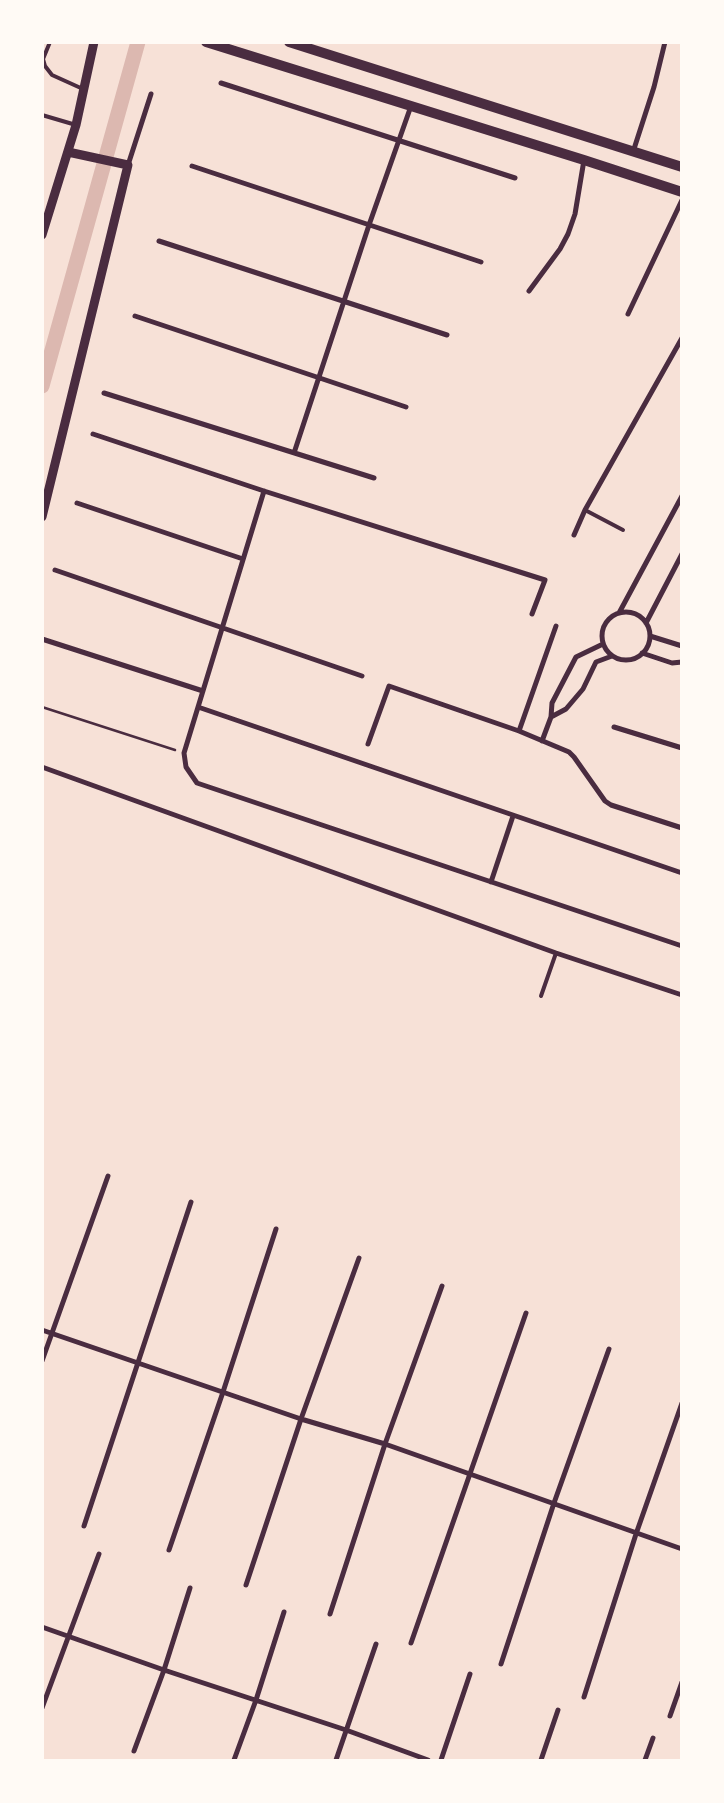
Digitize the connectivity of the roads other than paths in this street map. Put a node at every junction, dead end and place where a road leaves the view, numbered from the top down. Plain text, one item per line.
1 (50, 42) edge
2 (94, 42) edge
3 (206, 42) edge
4 (289, 42) edge
5 (665, 42) edge
6 (43, 59) edge
7 (221, 83) dead end
8 (83, 89) junction
9 (151, 94) dead end
10 (410, 106) junction
11 (42, 115) edge
12 (76, 125) junction
13 (399, 141) junction
14 (68, 152) junction
15 (633, 152) junction
16 (584, 160) junction
17 (128, 165) junction
18 (192, 166) dead end
19 (682, 167) edge
20 (515, 178) dead end
21 (682, 192) edge
22 (682, 200) edge
23 (369, 225) junction
24 (42, 235) edge
25 (159, 241) dead end
26 (481, 262) dead end
27 (529, 291) dead end
28 (344, 301) junction
29 (628, 314) dead end
30 (135, 316) dead end
31 (447, 335) dead end
32 (682, 338) edge
33 (318, 378) junction
34 (104, 393) dead end
35 (406, 407) dead end
36 (93, 434) dead end
37 (294, 453) junction
38 (374, 478) dead end
39 (264, 491) junction
40 (682, 496) edge
41 (76, 503) dead end
42 (585, 510) junction
43 (42, 518) edge
44 (624, 530) dead end
45 (574, 535) dead end
46 (682, 554) edge
47 (243, 559) junction
48 (55, 570) dead end
49 (619, 613) junction
50 (532, 614) dead end
51 (646, 623) junction
52 (556, 626) dead end
53 (222, 628) junction
54 (650, 636) junction
55 (42, 639) edge
56 (603, 644) junction
57 (682, 646) edge
58 (642, 653) junction
59 (612, 656) junction
60 (682, 662) edge
61 (362, 676) dead end
62 (203, 691) junction
63 (198, 707) junction
64 (552, 717) junction
65 (614, 727) dead end
66 (519, 731) junction
67 (542, 741) junction
68 (368, 744) dead end
69 (682, 748) edge
70 (42, 768) edge
71 (513, 816) junction
72 (682, 828) edge
73 (682, 873) edge
74 (491, 882) junction
75 (682, 946) edge
76 (556, 953) junction
77 (682, 995) edge
78 (541, 996) dead end
79 (108, 1176) dead end
80 (192, 1202) dead end
81 (276, 1229) dead end
82 (359, 1258) dead end
83 (442, 1286) dead end
84 (526, 1314) dead end
85 (42, 1330) edge
86 (52, 1333) junction
87 (609, 1350) dead end
88 (42, 1361) edge
89 (139, 1364) junction
90 (223, 1392) junction
91 (682, 1403) edge
92 (301, 1419) junction
93 (385, 1444) junction
94 (470, 1475) junction
95 (554, 1503) junction
96 (84, 1526) dead end
97 (636, 1534) junction
98 (682, 1549) edge
99 (169, 1550) dead end
100 (99, 1554) dead end
101 (246, 1585) dead end
102 (190, 1588) dead end
103 (284, 1612) dead end
104 (330, 1614) dead end
105 (42, 1627) edge
106 (68, 1636) junction
107 (411, 1643) dead end
108 (376, 1644) dead end
109 (501, 1664) dead end
110 (164, 1670) junction
111 (470, 1674) dead end
112 (682, 1682) edge
113 (584, 1697) dead end
114 (256, 1700) junction
115 (42, 1708) edge
116 (558, 1710) dead end
117 (670, 1716) dead end
118 (346, 1730) junction
119 (653, 1738) dead end
120 (134, 1751) dead end
121 (234, 1760) edge
122 (336, 1760) edge
123 (428, 1760) edge
124 (441, 1760) edge
125 (541, 1760) edge
126 (645, 1760) edge

1 - 6 lane
2 - 8 street
3 - 10 main road
4 - 15 main road
5 - 15 street
6 - 8 lane
7 - 13 street
8 - 12 street
9 - 17 street
10 - 13 street
10 - 16 main road
11 - 12 lane
12 - 14 street
13 - 20 street
13 - 23 street
14 - 17 street
14 - 24 street
15 - 19 main road
16 - 21 main road
16 - 27 street
17 - 43 street
18 - 23 street
22 - 29 street
23 - 26 street
23 - 28 street
25 - 28 street
28 - 31 street
28 - 33 street
30 - 33 street
32 - 42 street
33 - 35 street
33 - 37 street
34 - 37 street
36 - 39 street
37 - 38 street
39 - 47 street
39 - 50 street
40 - 49 street
41 - 47 street
42 - 44 lane
42 - 45 street
46 - 51 street
47 - 53 street
48 - 53 street
49 - 51 street
49 - 56 street
51 - 54 street
52 - 66 street
53 - 61 street
53 - 62 street
54 - 57 street
54 - 58 street
55 - 62 street
56 - 59 street
56 - 64 street
58 - 59 street
58 - 60 street
59 - 64 street
62 - 63 street
63 - 71 street
63 - 74 street
64 - 67 street
65 - 69 street
66 - 67 street
66 - 68 street
67 - 72 street
70 - 76 street
71 - 73 street
71 - 74 street
74 - 75 street
76 - 77 street
76 - 78 lane
79 - 86 street
80 - 89 street
81 - 90 street
82 - 92 street
83 - 93 street
84 - 94 street
85 - 86 street
86 - 88 street
86 - 89 street
87 - 95 street
89 - 90 street
89 - 96 street
90 - 92 street
90 - 99 street
91 - 97 street
92 - 93 street
92 - 101 street
93 - 94 street
93 - 104 street
94 - 95 street
94 - 107 street
95 - 97 street
95 - 109 street
97 - 98 street
97 - 113 street
100 - 106 street
102 - 110 street
103 - 114 street
105 - 106 street
106 - 110 street
106 - 115 street
108 - 118 street
110 - 114 street
110 - 120 street
111 - 124 street
112 - 117 street
114 - 118 street
114 - 121 street
116 - 125 street
118 - 122 street
118 - 123 street
119 - 126 street

